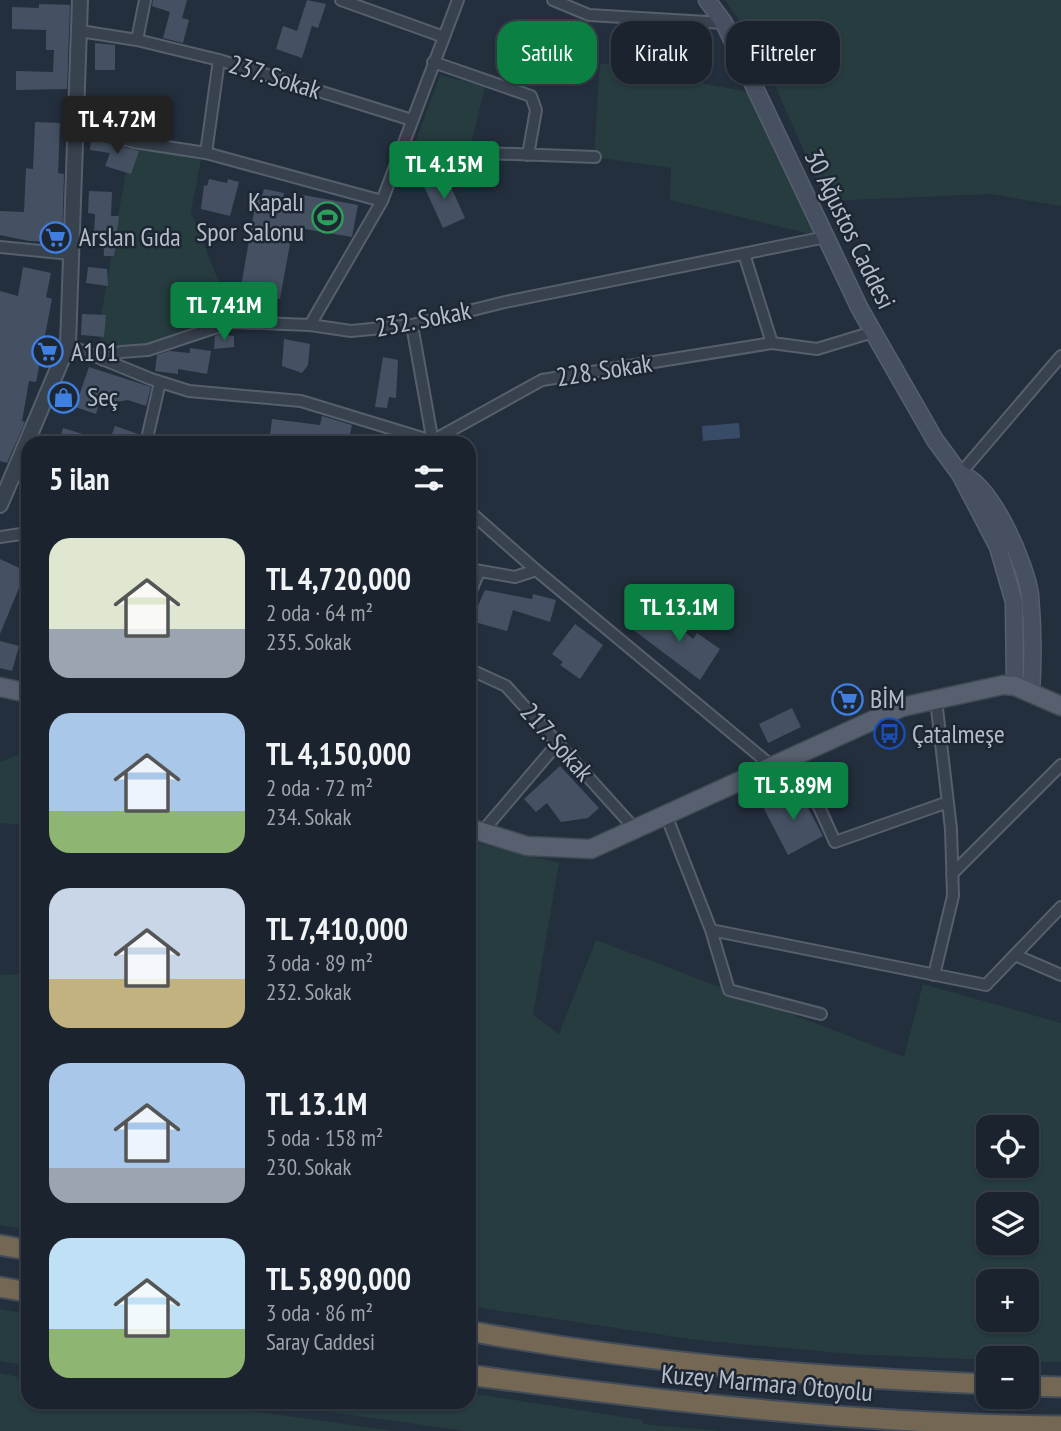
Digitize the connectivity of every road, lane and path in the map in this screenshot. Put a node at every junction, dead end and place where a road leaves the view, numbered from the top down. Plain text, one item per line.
1 (80, 0) edge
2 (145, 0) edge
3 (341, 0) edge
4 (458, 0) edge
5 (553, 0) edge
6 (707, 0) edge
7 (724, 23) junction
8 (80, 30) junction
9 (444, 37) junction
10 (137, 40) junction
11 (219, 60) junction
12 (433, 62) junction
13 (412, 120) junction
14 (76, 127) junction
15 (401, 150) junction
16 (206, 153) junction
17 (528, 155) junction
18 (595, 157) dead end
19 (382, 201) junction
20 (826, 237) junction
21 (0, 247) edge
22 (71, 254) junction
23 (744, 254) junction
24 (310, 325) junction
25 (412, 326) junction
26 (873, 332) junction
27 (772, 344) junction
28 (68, 345) junction
29 (1061, 356) edge
30 (103, 359) junction
31 (160, 382) junction
32 (25, 436) edge
33 (148, 436) edge
34 (413, 436) edge
35 (431, 436) edge
36 (443, 436) edge
37 (21, 445) edge
38 (960, 474) junction
39 (4, 481) edge
40 (0, 505) edge
41 (476, 517) edge
42 (21, 534) edge
43 (0, 537) edge
44 (476, 570) edge
45 (536, 570) junction
46 (476, 672) edge
47 (0, 687) edge
48 (1023, 689) junction
49 (21, 692) edge
50 (936, 700) junction
51 (1061, 706) edge
52 (558, 743) junction
53 (796, 756) junction
54 (1061, 765) edge
55 (773, 767) junction
56 (948, 802) junction
57 (666, 816) junction
58 (476, 829) edge
59 (635, 829) junction
60 (476, 830) edge
61 (952, 874) junction
62 (1061, 907) edge
63 (711, 930) junction
64 (1015, 956) junction
65 (934, 975) junction
66 (1061, 975) edge
67 (821, 1014) dead end
68 (0, 1245) edge
69 (21, 1249) edge
70 (0, 1287) edge
71 (21, 1291) edge
72 (476, 1332) edge
73 (476, 1376) edge
74 (976, 1384) edge
75 (1039, 1386) edge
76 (1061, 1387) edge
77 (1061, 1426) edge

1 - 8 street
2 - 10 street
3 - 9 street
4 - 9 street
5 - 7 street
6 - 7 main road, 30 Ağustos Caddesi
7 - 20 main road, 30 Ağustos Caddesi
8 - 10 street, 237. Sokak
8 - 14 street
9 - 12 street
10 - 11 street, 237. Sokak
11 - 13 street, 237. Sokak
11 - 16 street
12 - 13 street
12 - 17 street
13 - 15 street
14 - 16 street
14 - 22 street
15 - 17 street
15 - 19 street
16 - 19 street
17 - 18 street
19 - 24 street
20 - 23 street, 232. Sokak
20 - 26 main road, 30 Ağustos Caddesi
21 - 22 street
22 - 28 street
23 - 25 street, 232. Sokak
23 - 27 street
24 - 25 street, 232. Sokak
24 - 30 street, 232. Sokak
25 - 35 street
26 - 27 street, 228. Sokak
26 - 38 main road, 30 Ağustos Caddesi
27 - 36 street, 228. Sokak
28 - 30 street
28 - 32 street
29 - 38 street
30 - 31 street
31 - 33 street
31 - 34 street
37 - 39 street
38 - 48 main road, 30 Ağustos Caddesi
39 - 40 street
41 - 45 street
42 - 43 street
44 - 45 street
45 - 55 street
46 - 52 street, 217. Sokak
47 - 49 main road
48 - 50 main road
48 - 51 main road
50 - 53 main road
50 - 56 street
52 - 58 street
52 - 59 street, 217. Sokak
53 - 55 main road
53 - 56 street
54 - 61 street
55 - 57 main road
56 - 61 street
57 - 59 main road
57 - 63 street
59 - 60 main road
61 - 65 street
62 - 64 street
63 - 65 street
63 - 67 street
64 - 65 street
64 - 66 street
68 - 69 highway
70 - 71 highway
72 - 74 highway, Kuzey Marmara Otoyolu
73 - 77 highway, Kuzey Marmara Otoyolu
75 - 76 highway

